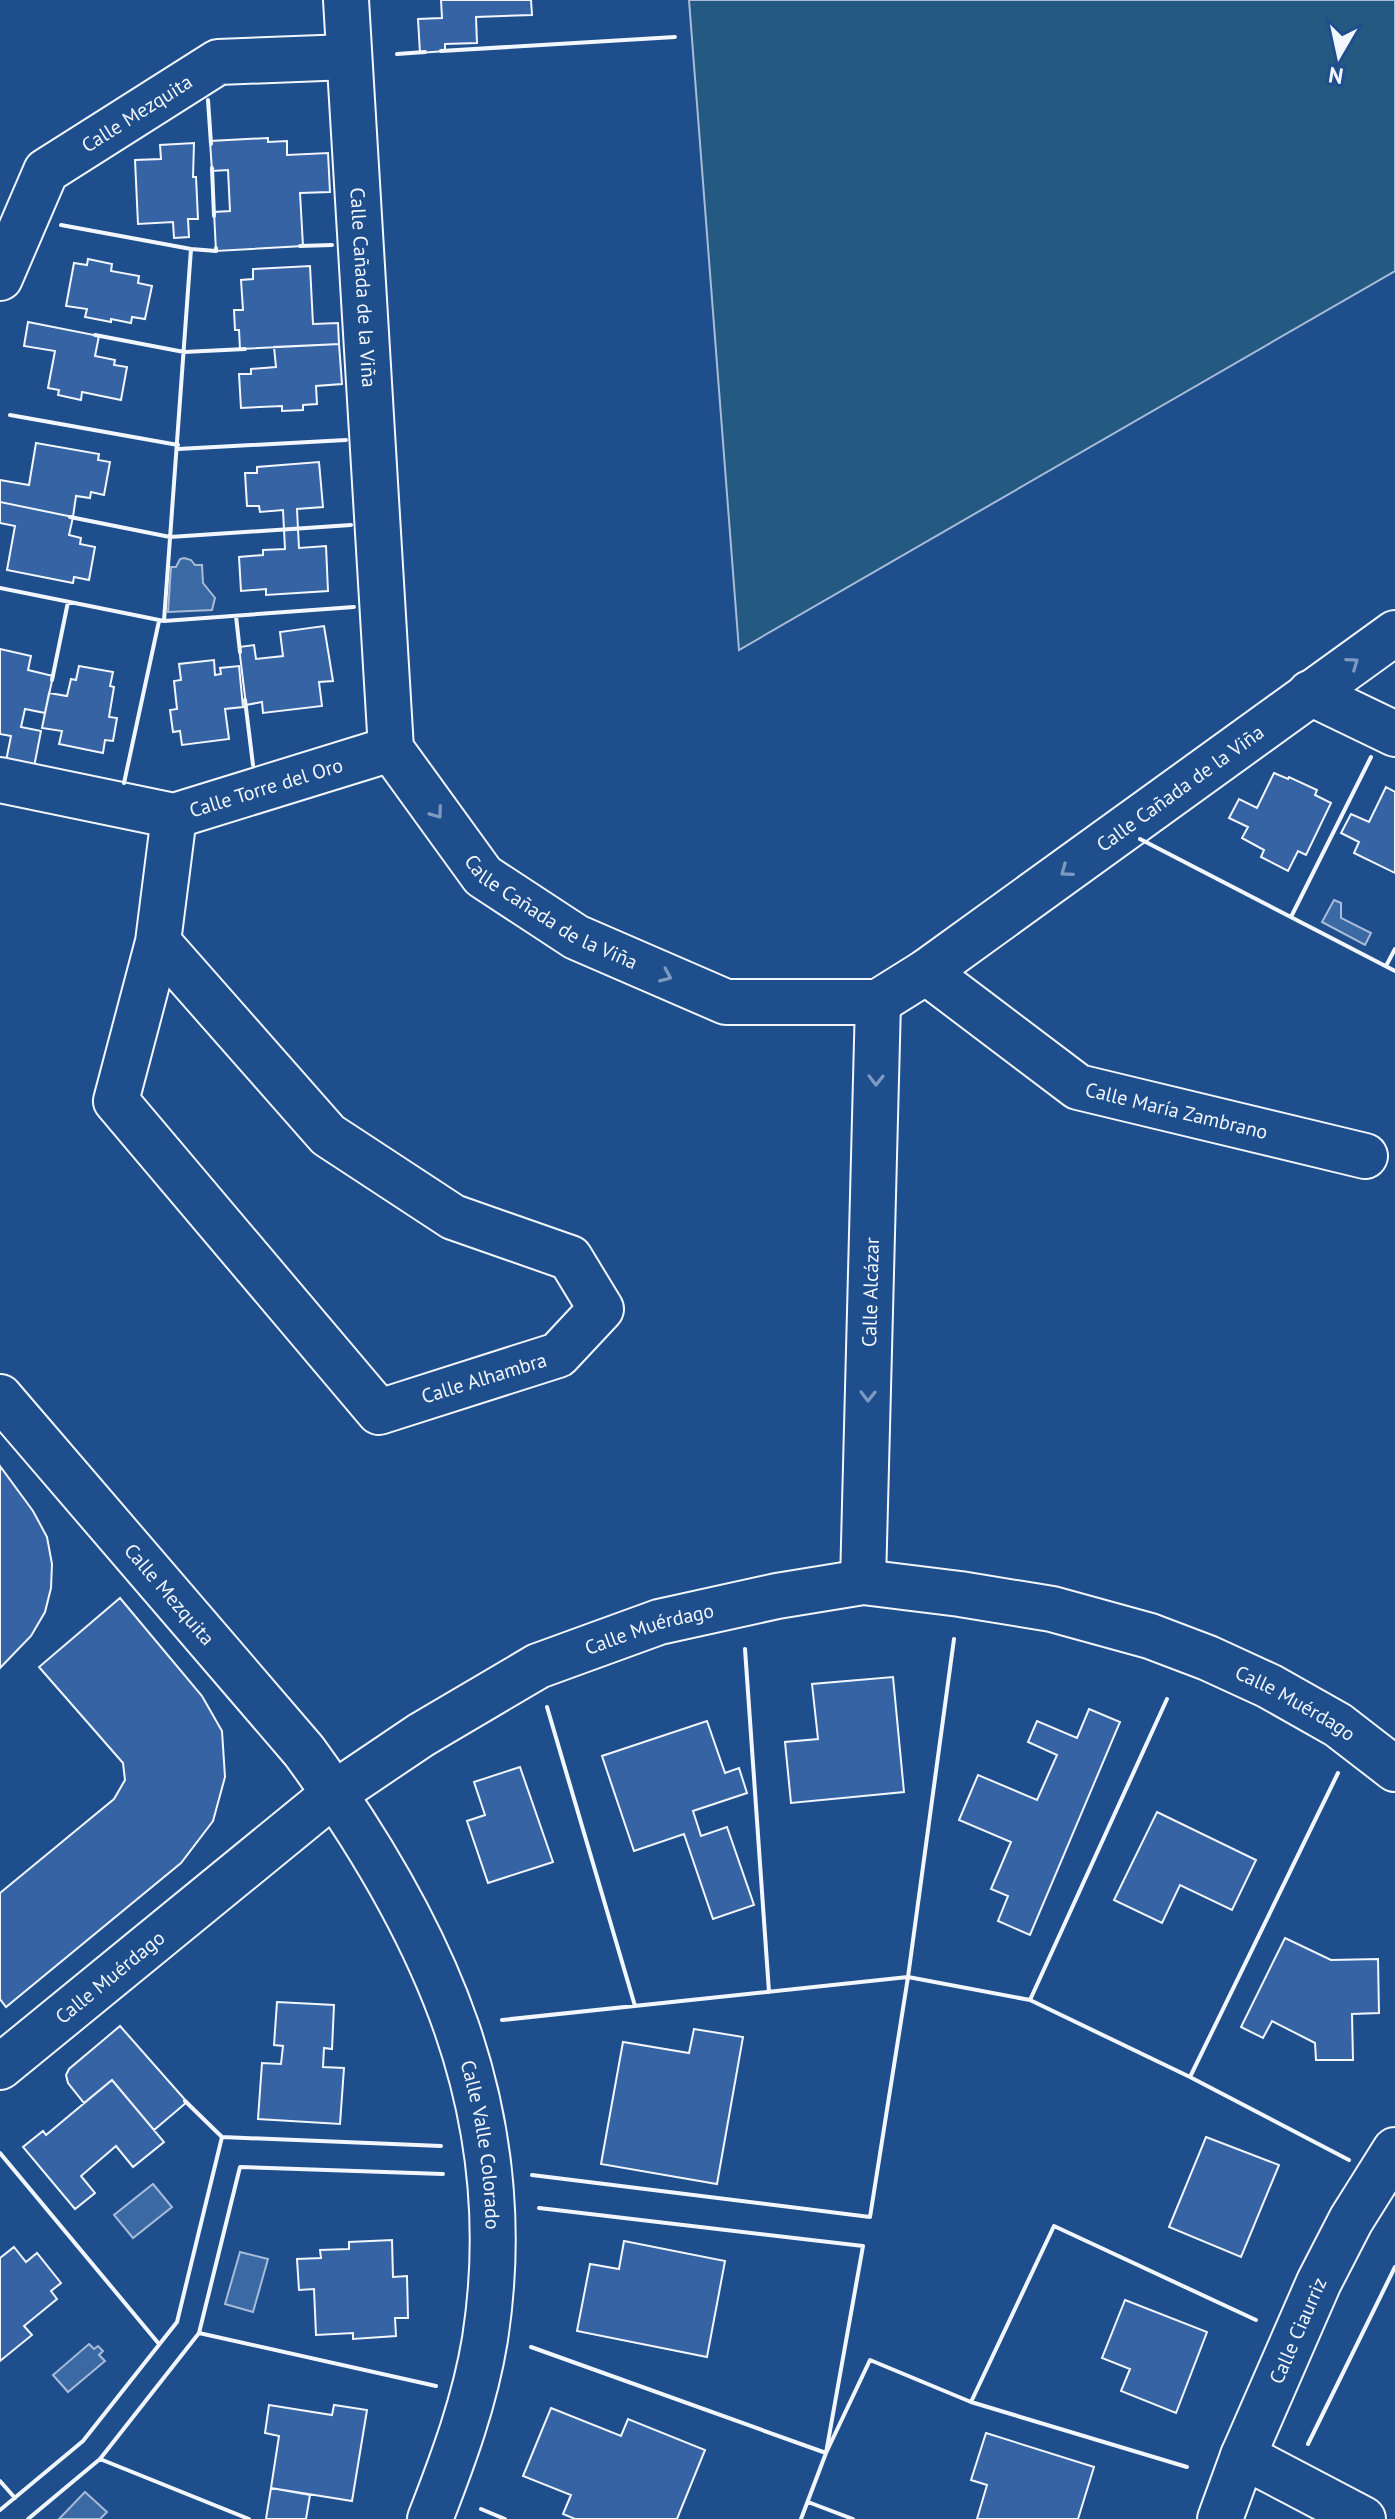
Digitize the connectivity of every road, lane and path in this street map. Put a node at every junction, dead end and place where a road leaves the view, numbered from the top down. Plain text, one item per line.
1 (346, 0) edge
2 (348, 57) junction
3 (0, 278) edge
4 (1395, 633) edge
5 (1310, 693) junction
6 (1395, 734) edge
7 (391, 749) junction
8 (0, 780) edge
9 (174, 816) junction
10 (158, 942) junction
11 (926, 972) junction
12 (878, 1002) junction
13 (1365, 1156) dead end
14 (0, 1397) edge
15 (863, 1582) junction
16 (1395, 1769) edge
17 (335, 1793) junction
18 (0, 2067) edge
19 (1391, 2165) edge
20 (1243, 2456) junction
21 (430, 2519) edge
22 (1220, 2519) edge
23 (1363, 2519) edge

1 - 2 street, Calle Cañada de la Viña
2 - 3 street, Calle Mezquita
2 - 7 street, Calle Cañada de la Viña
5 -> 4 street, Calle Cañada de la Viña
5 - 6 street
5 -> 11 street, Calle Cañada de la Viña
7 - 9 street, Calle Torre del Oro
7 -> 12 street, Calle Cañada de la Viña
8 - 9 street, Calle Torre del Oro
9 - 10 street, Calle Alhambra
10 - 10 street, Calle Alhambra
11 - 12 street, Calle Cañada de la Viña
11 - 13 street, Calle María Zambrano
12 -> 15 street, Calle Alcázar
14 - 17 street, Calle Mezquita
15 - 16 street, Calle Muérdago
15 - 17 street, Calle Muérdago
17 - 18 street, Calle Muérdago
17 - 21 street, Calle Valle Colorado
19 - 20 street, Calle Ciaurriz
20 - 22 street, Calle Ciaurriz
20 - 23 street

